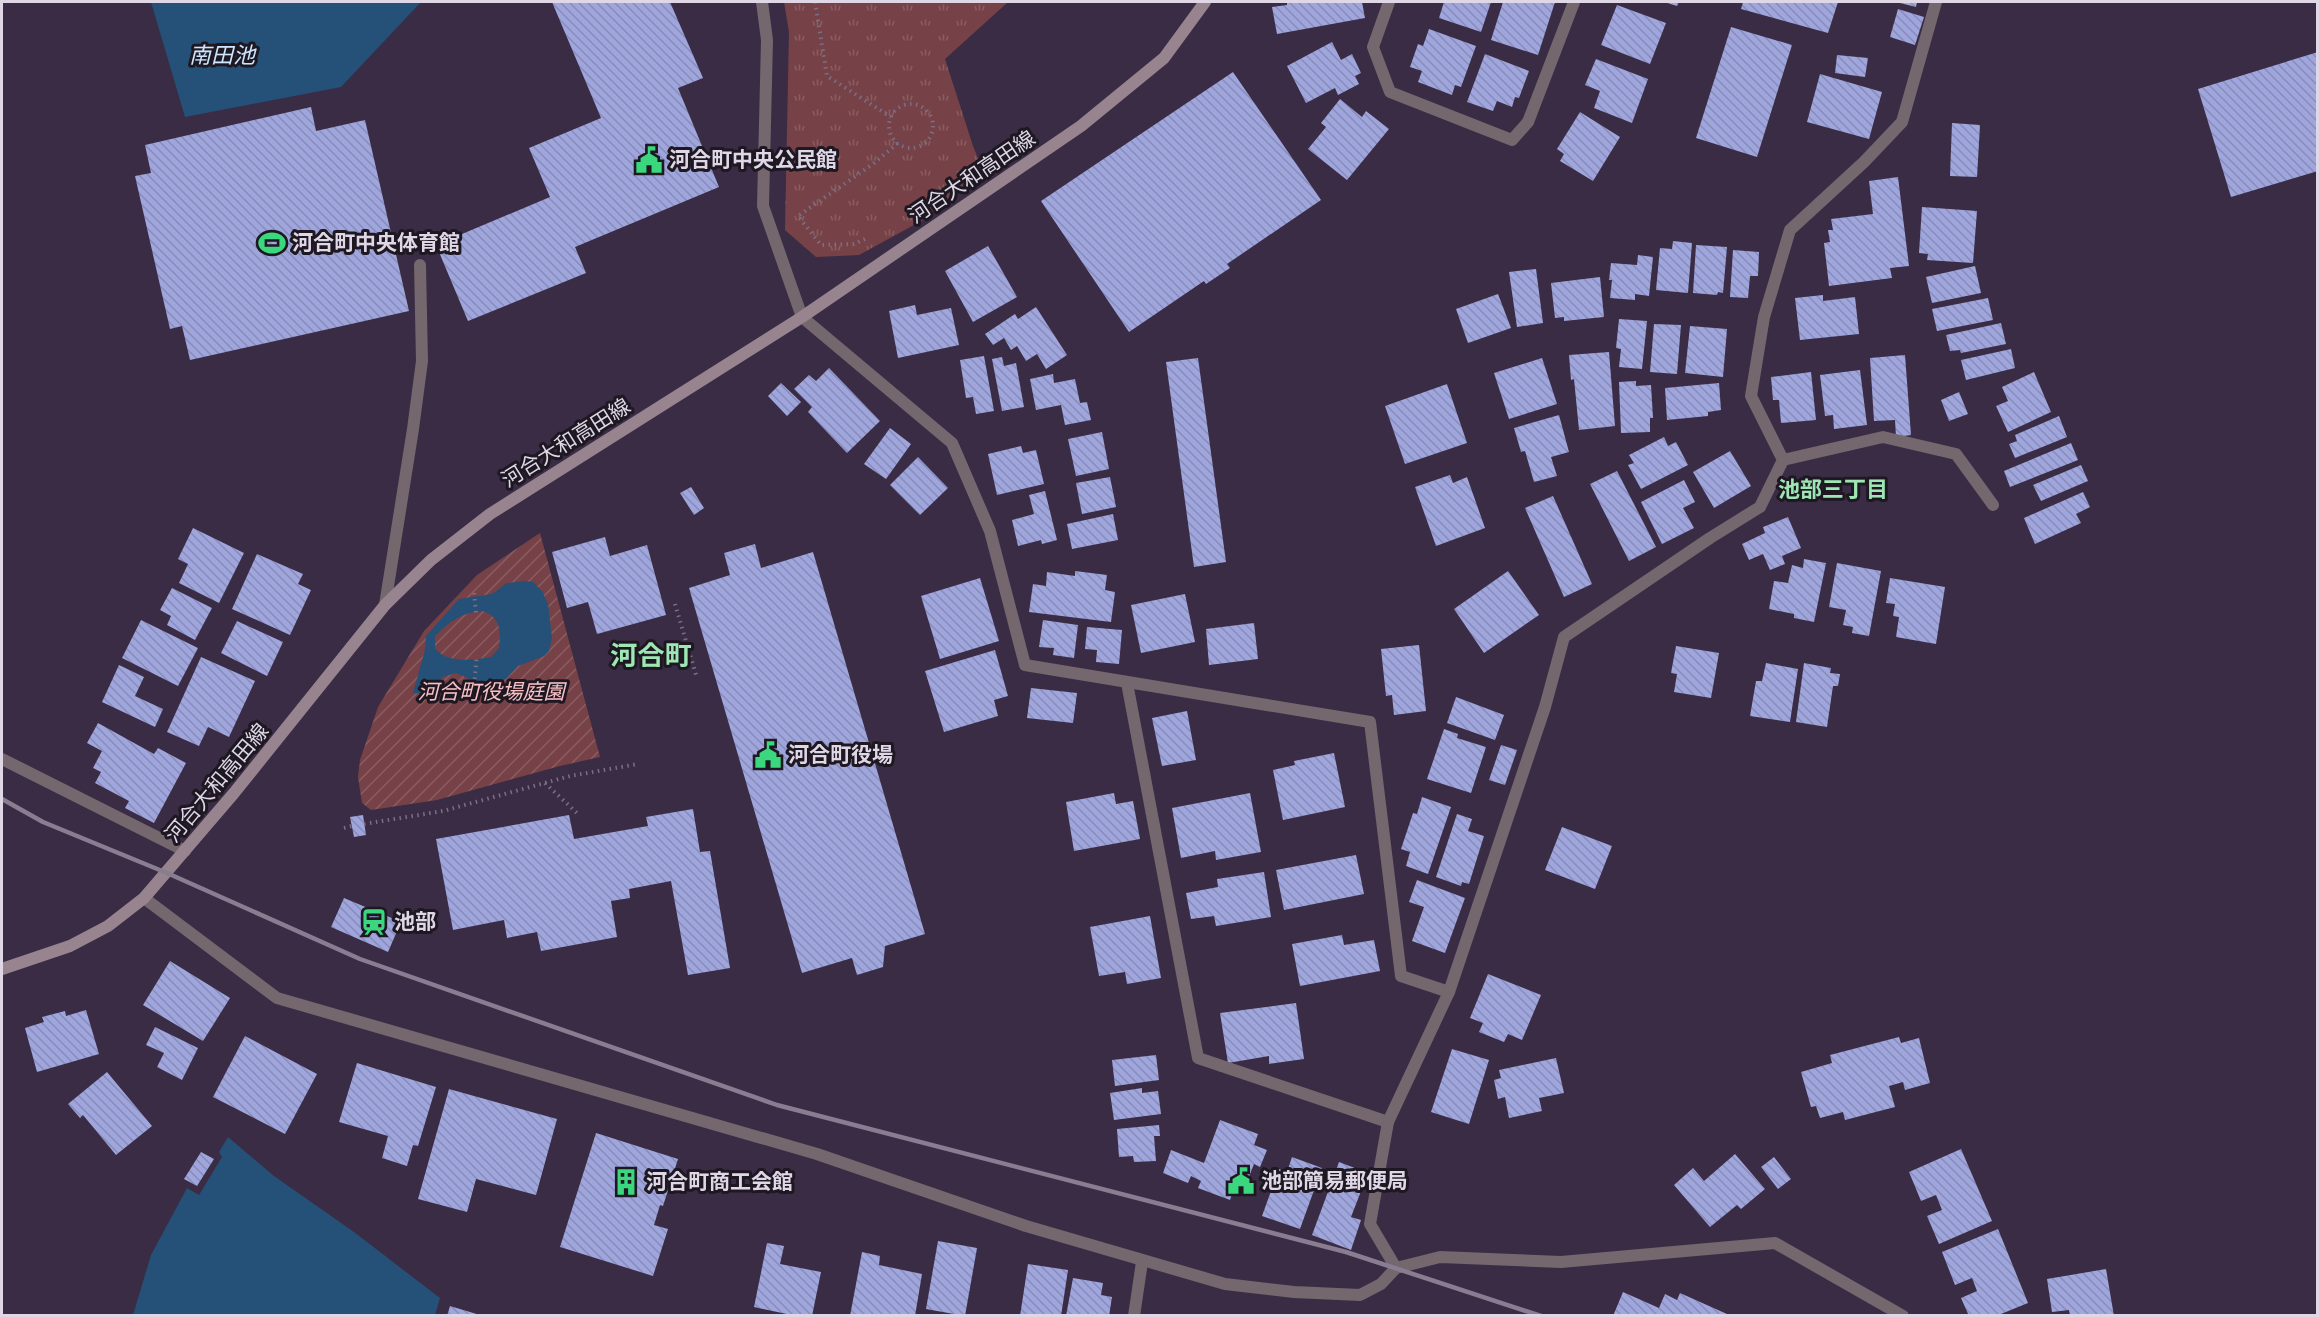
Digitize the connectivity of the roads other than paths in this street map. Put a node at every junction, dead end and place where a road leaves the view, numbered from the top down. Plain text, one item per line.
1 (762, 2) edge
2 (1205, 2) edge
3 (1389, 2) edge
4 (1574, 2) edge
5 (1936, 2) edge
6 (420, 265) dead end
7 (802, 317) junction
8 (1783, 460) junction
9 (1993, 506) dead end
10 (384, 605) junction
11 (1127, 683) junction
12 (2, 759) edge
13 (185, 851) junction
14 (144, 898) junction
15 (2, 969) edge
16 (1449, 992) junction
17 (1388, 1122) junction
18 (1142, 1262) junction
19 (1396, 1268) junction
20 (1134, 1316) edge
21 (1903, 1316) edge

1 - 7 street
2 - 7 main road, 河合大和高田線
3 - 4 street
5 - 8 street
6 - 10 street
7 - 10 main road, 河合大和高田線
7 - 11 street
8 - 9 street
8 - 16 street
10 - 13 main road, 河合大和高田線
11 - 16 street
11 - 17 street
12 - 13 street
13 - 14 main road, 河合大和高田線
14 - 15 main road, 河合大和高田線
14 - 18 street
16 - 17 street
17 - 19 street
18 - 19 street
18 - 20 street
19 - 21 street

